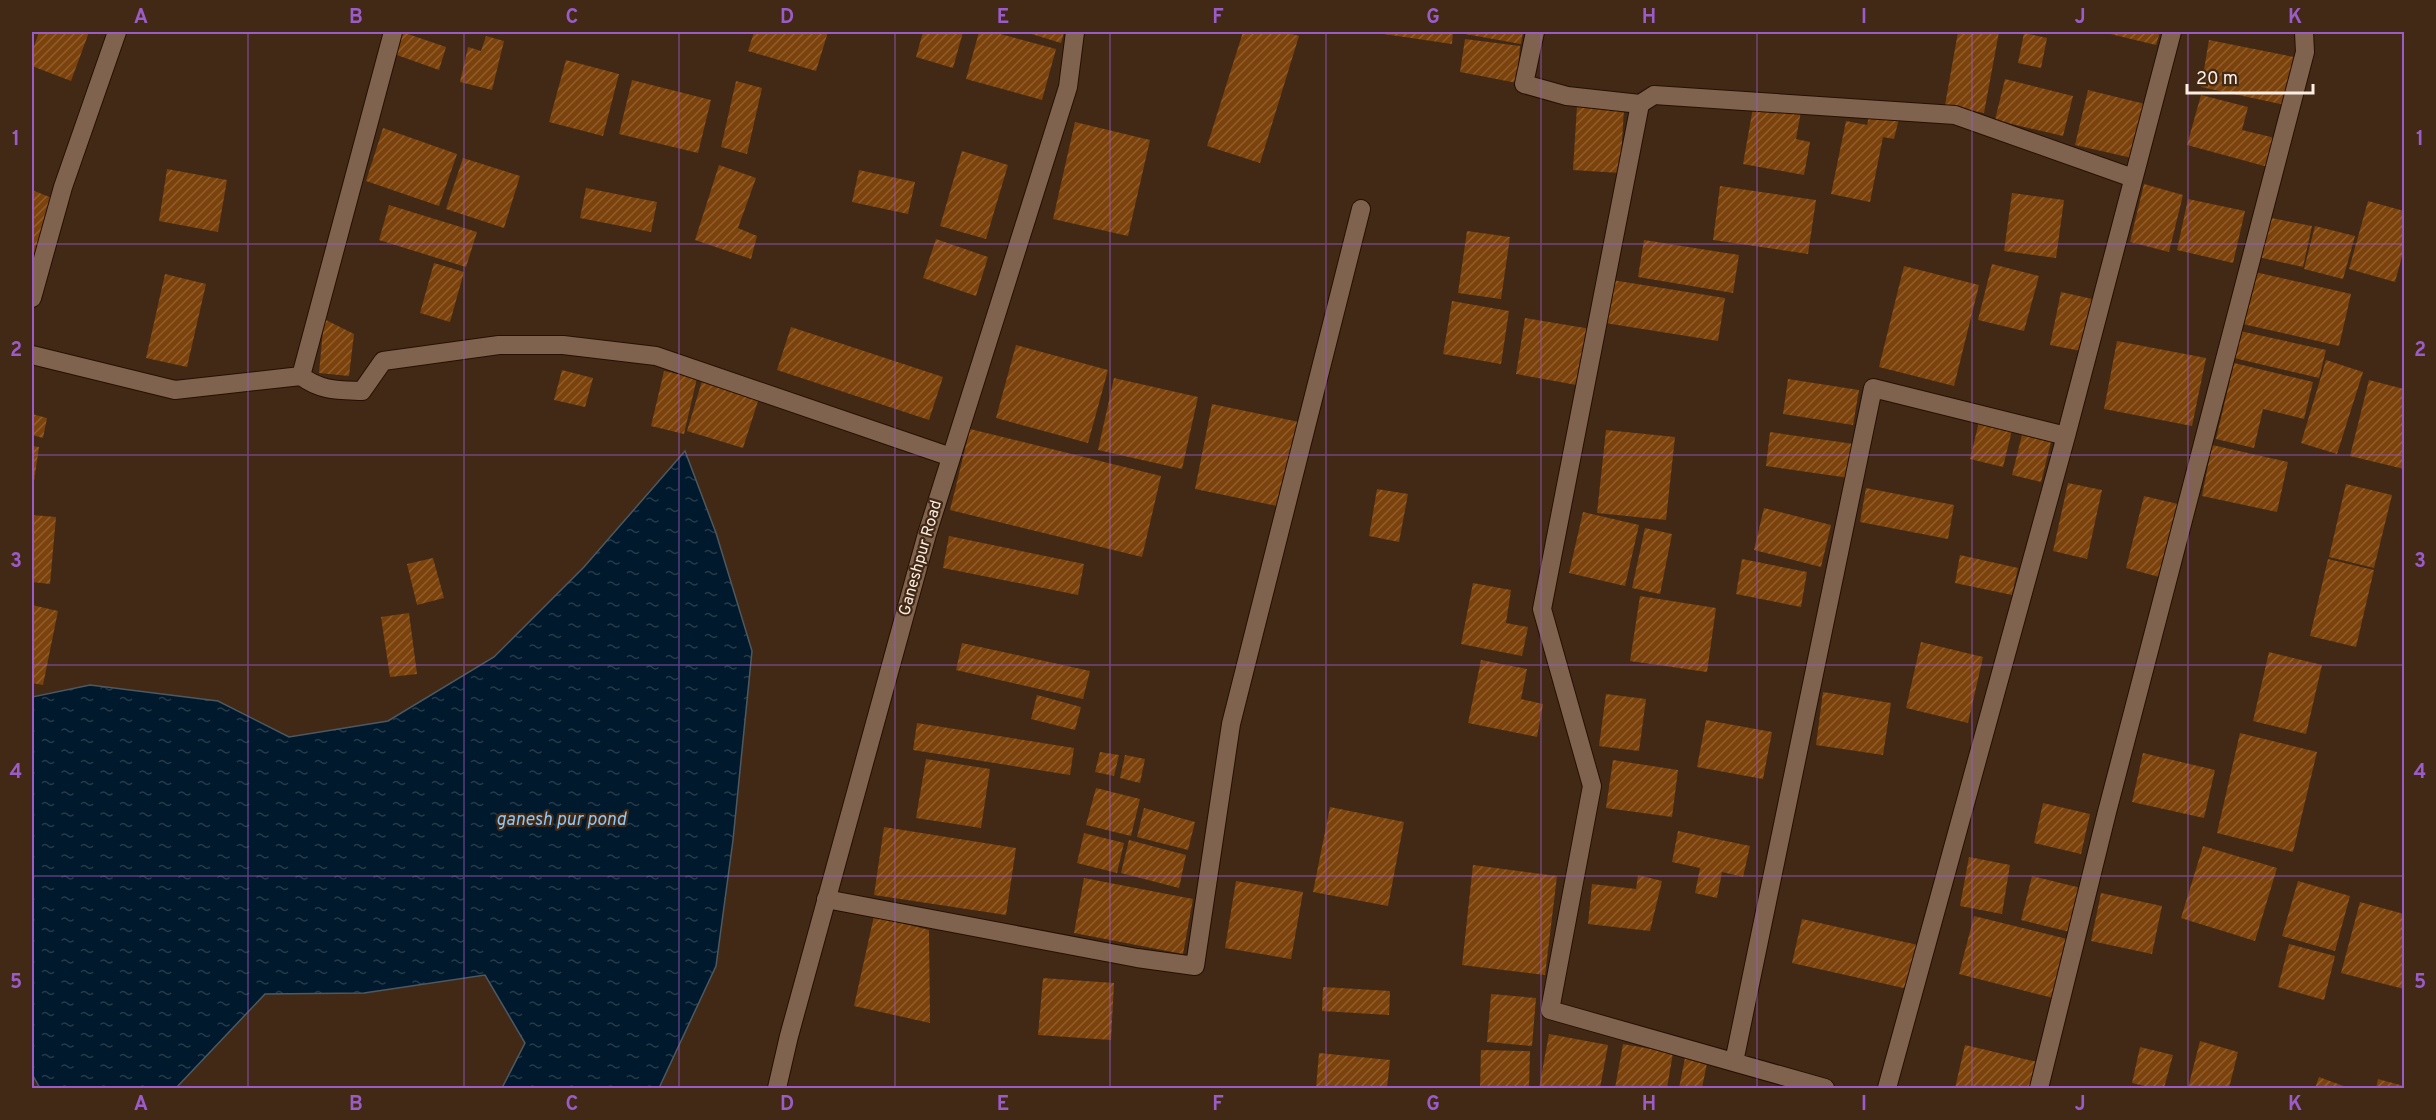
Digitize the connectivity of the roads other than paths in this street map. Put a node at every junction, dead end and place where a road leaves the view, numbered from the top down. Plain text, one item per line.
1 (117, 32) edge
2 (393, 32) edge
3 (1075, 32) edge
4 (1536, 32) edge
5 (2172, 32) edge
6 (2304, 32) edge
7 (1640, 104) junction
8 (2133, 178) junction
9 (1361, 209) dead end
10 (32, 298) edge
11 (32, 355) edge
12 (302, 375) junction
13 (2067, 436) junction
14 (951, 457) junction
15 (826, 899) junction
16 (1734, 1062) junction
17 (777, 1089) edge
18 (1825, 1089) edge
19 (1887, 1089) edge
20 (2039, 1089) edge

1 - 10 street
2 - 12 street
3 - 14 street, Ganeshpur Road
4 - 7 street
5 - 8 street
6 - 20 street
7 - 8 street
7 - 16 street
8 - 13 street
9 - 15 street
11 - 12 street
12 - 14 street
13 - 16 street
13 - 19 street
14 - 15 street, Ganeshpur Road
15 - 17 street, Ganeshpur Road
16 - 18 street

